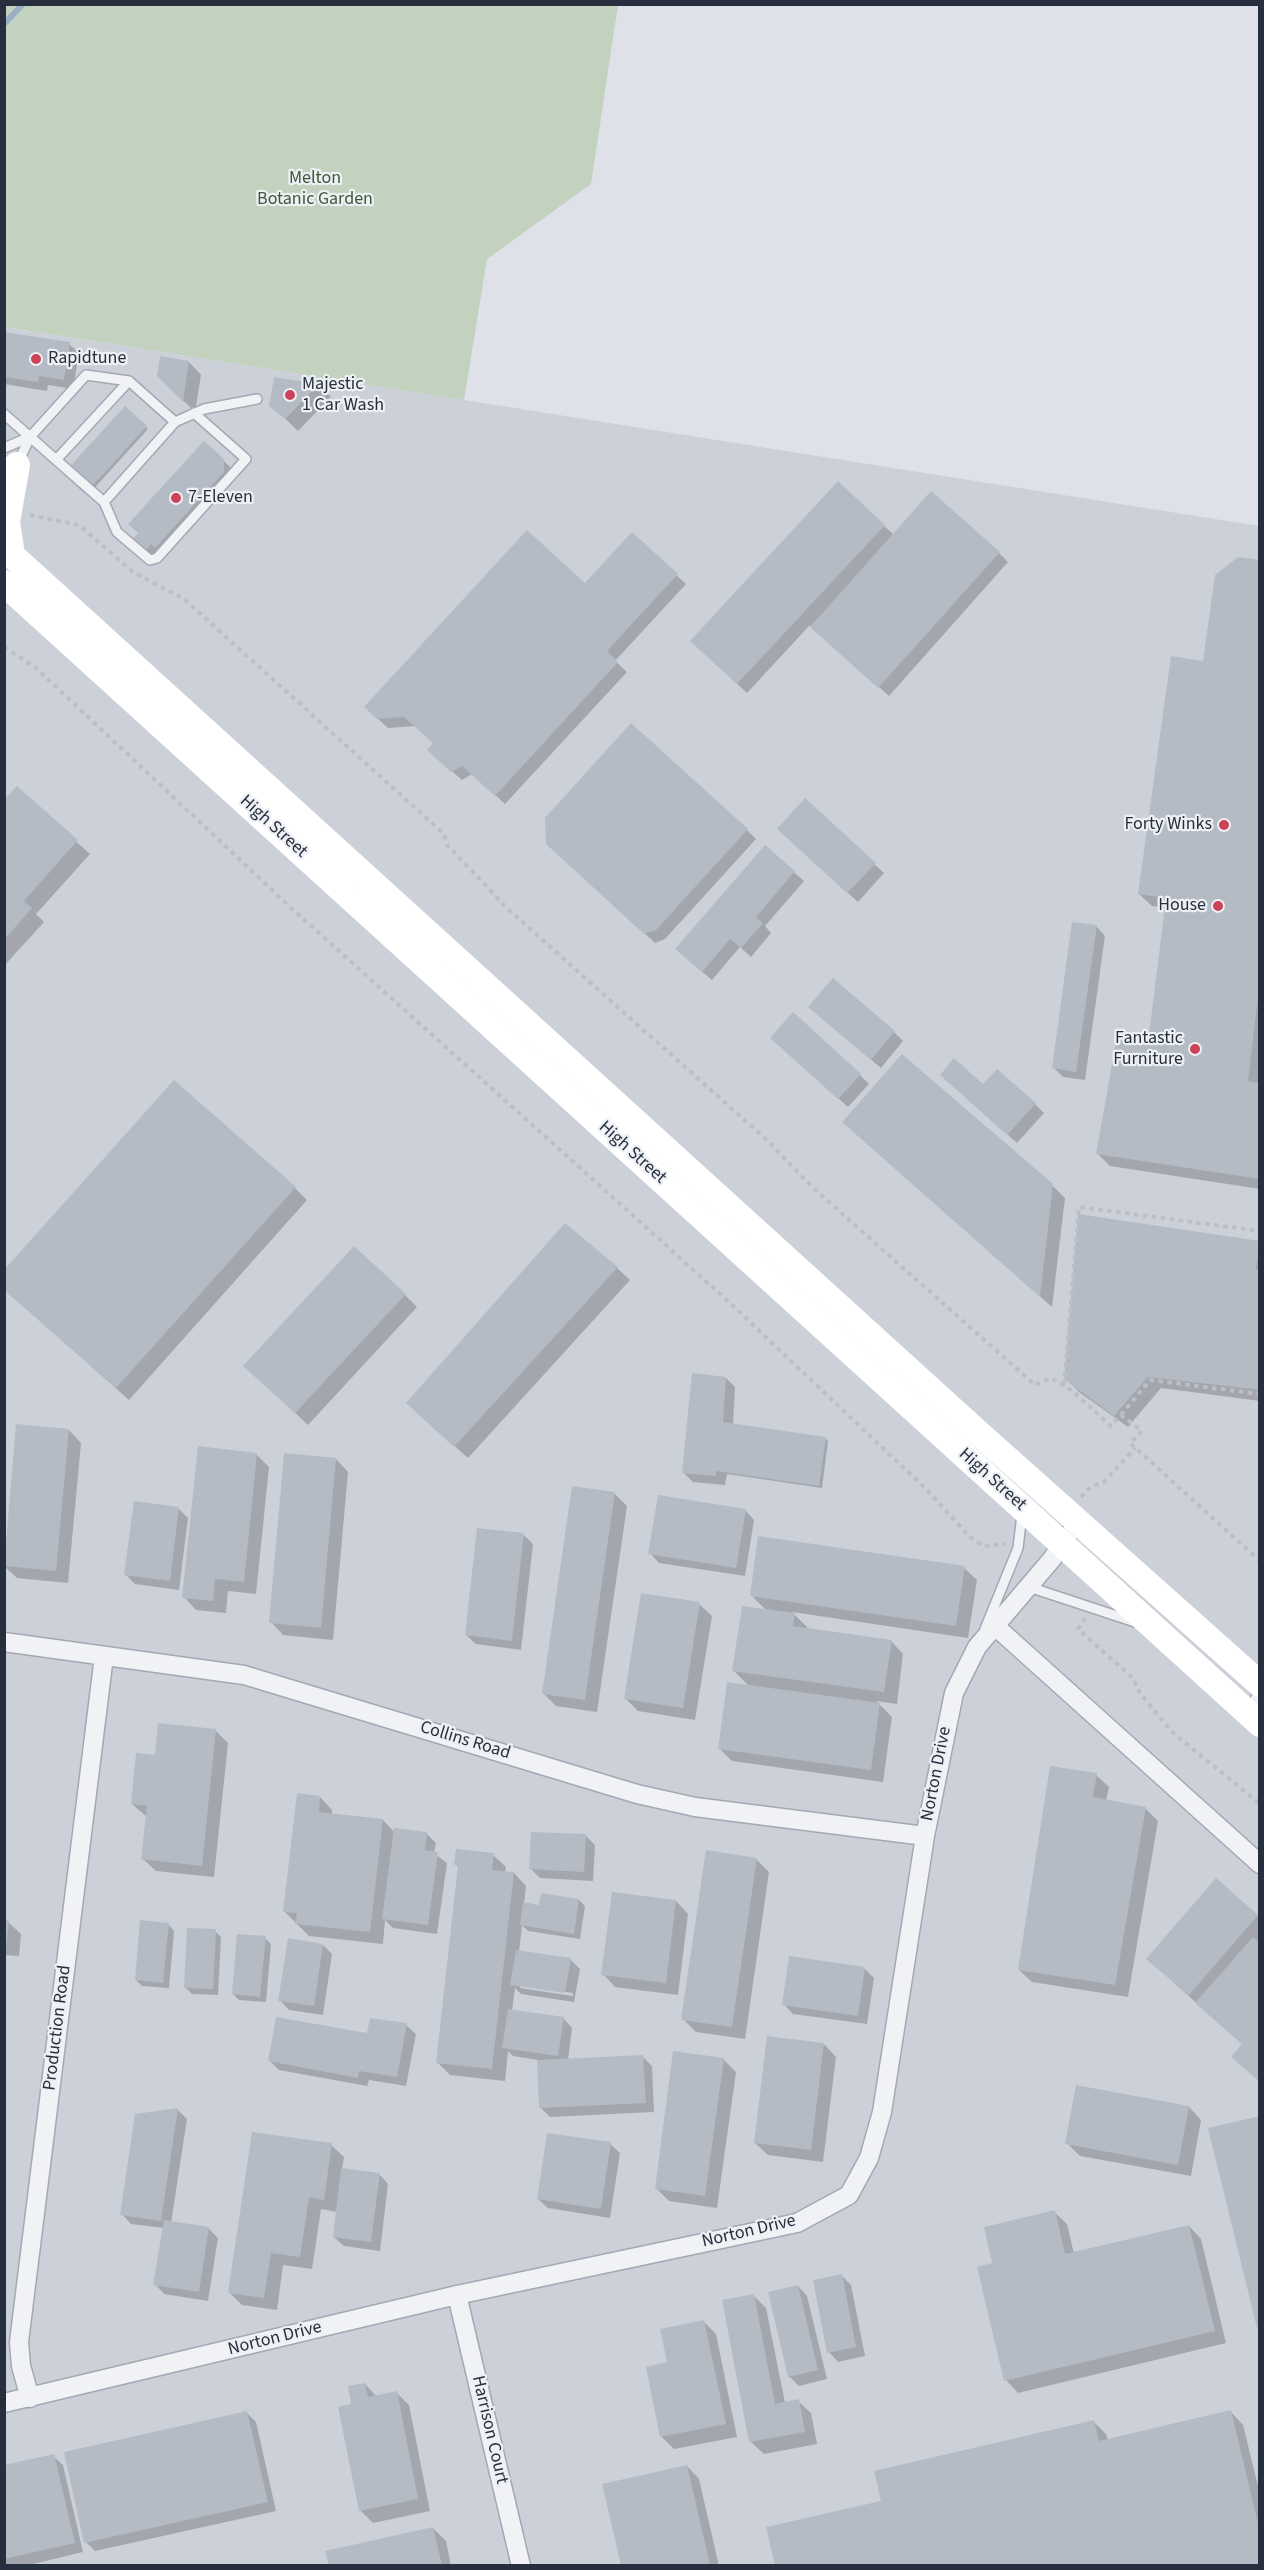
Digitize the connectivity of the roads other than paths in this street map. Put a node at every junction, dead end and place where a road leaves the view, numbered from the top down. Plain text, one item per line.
1 (129, 381) junction
2 (257, 399) dead end
3 (194, 413) junction
4 (4, 414) edge
5 (175, 422) junction
6 (30, 437) junction
7 (56, 460) junction
8 (9, 463) edge
9 (104, 502) junction
10 (8, 551) edge
11 (4, 583) edge
12 (1023, 1508) junction
13 (1079, 1523) junction
14 (1061, 1543) junction
15 (1029, 1587) junction
16 (995, 1626) junction
17 (1157, 1630) junction
18 (4, 1642) edge
19 (977, 1647) junction
20 (104, 1656) junction
21 (1260, 1683) edge
22 (1260, 1692) edge
23 (1260, 1709) edge
24 (1260, 1724) edge
25 (925, 1836) junction
26 (1260, 1864) edge
27 (457, 2295) junction
28 (30, 2398) junction
29 (4, 2403) edge
30 (521, 2565) edge

1 - 5 lane
1 - 6 lane
1 - 7 lane
2 - 3 lane
3 - 5 lane
3 - 9 lane
4 - 6 lane
5 - 9 lane
6 - 7 lane
6 - 8 lane
6 - 8 lane
7 - 9 lane
8 - 10 main road
10 - 13 main road, High Street
11 - 12 main road, High Street
12 - 14 main road, High Street
12 - 19 lane
13 - 14 street, Norton Drive
13 - 21 main road, High Street
14 - 15 street, Norton Drive
14 - 17 main road, High Street
15 - 16 street, Norton Drive
15 - 17 lane
16 - 19 street, Norton Drive
16 - 26 street
17 - 24 main road, High Street
18 - 20 street, Collins Road
19 - 25 street, Norton Drive
20 - 25 street, Collins Road
20 - 28 street, Production Road
22 - 23 lane
25 - 27 street, Norton Drive
27 - 28 street, Norton Drive
27 - 30 street, Harrison Court
28 - 29 street, Norton Drive

